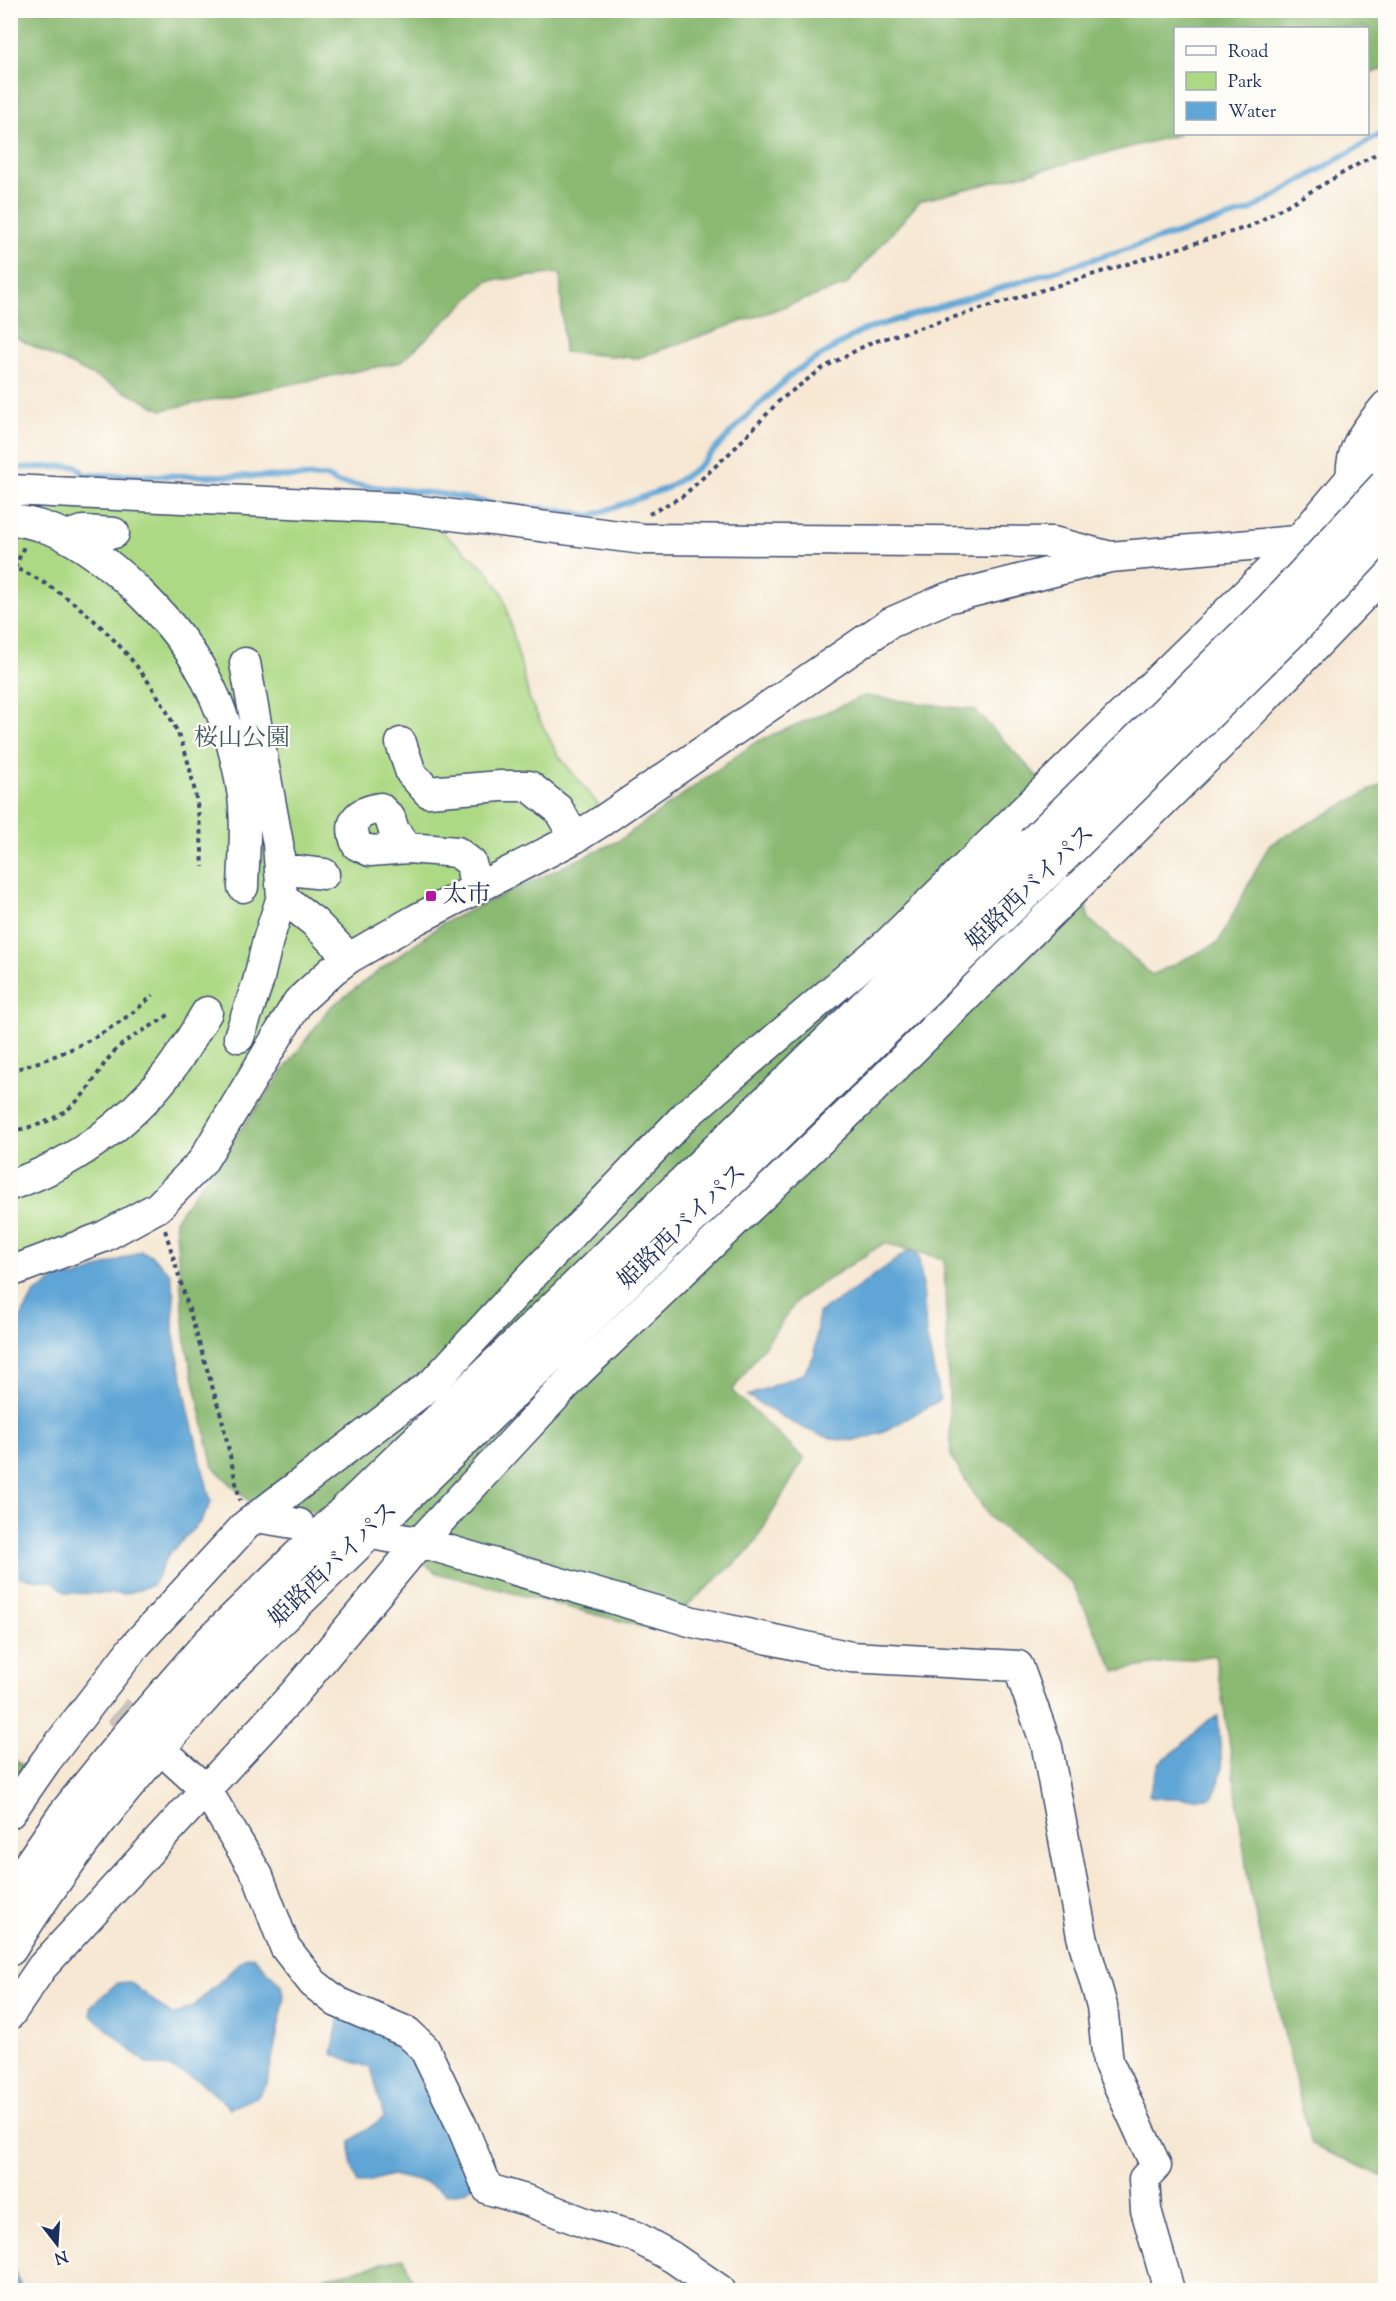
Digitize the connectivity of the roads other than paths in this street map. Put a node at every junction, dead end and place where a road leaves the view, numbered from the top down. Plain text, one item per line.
1 (1386, 406) edge
2 (1373, 466) edge
3 (10, 490) edge
4 (10, 519) edge
5 (1385, 532) edge
6 (114, 533) dead end
7 (66, 536) junction
8 (1350, 538) junction
9 (1300, 541) junction
10 (1220, 548) junction
11 (1110, 556) junction
12 (1378, 580) edge
13 (1230, 610) junction
14 (245, 663) dead end
15 (401, 743) dead end
16 (575, 838) junction
17 (408, 848) dead end
18 (1044, 854) junction
19 (324, 874) dead end
20 (281, 883) junction
21 (243, 887) dead end
22 (475, 888) junction
23 (349, 958) junction
24 (207, 1012) dead end
25 (239, 1037) dead end
26 (10, 1185) edge
27 (10, 1272) edge
28 (251, 1521) junction
29 (299, 1524) dead end
30 (382, 1536) dead end
31 (420, 1542) junction
32 (174, 1761) tunnel mouth
33 (207, 1791) junction
34 (10, 1813) edge
35 (10, 1894) edge
36 (10, 1949) edge
37 (10, 2014) edge
38 (720, 2290) edge
39 (1169, 2290) edge

1 - 2 street
2 - 5 street
2 - 9 highway
2 - 18 highway, 姫路西バイパス, bridge
3 - 11 street
4 - 7 street
5 - 8 street
5 - 18 highway, 姫路西バイパス, bridge
6 - 7 street
7 - 21 street
8 - 9 street
8 - 12 street
9 - 10 street
9 - 13 street
10 - 11 street
10 - 13 street
11 - 16 street
12 - 31 street
13 - 28 street
14 - 20 street
15 - 16 street
16 - 22 street
17 - 22 street
18 - 35 highway, 姫路西バイパス
18 - 36 highway, 姫路西バイパス
19 - 20 street
20 - 23 street
20 - 25 street
22 - 23 street
23 - 27 street
24 - 26 street
28 - 29 street
28 - 34 street
30 - 31 street
31 - 33 street
31 - 39 street
32 - 33 street
33 - 37 street
33 - 38 street

